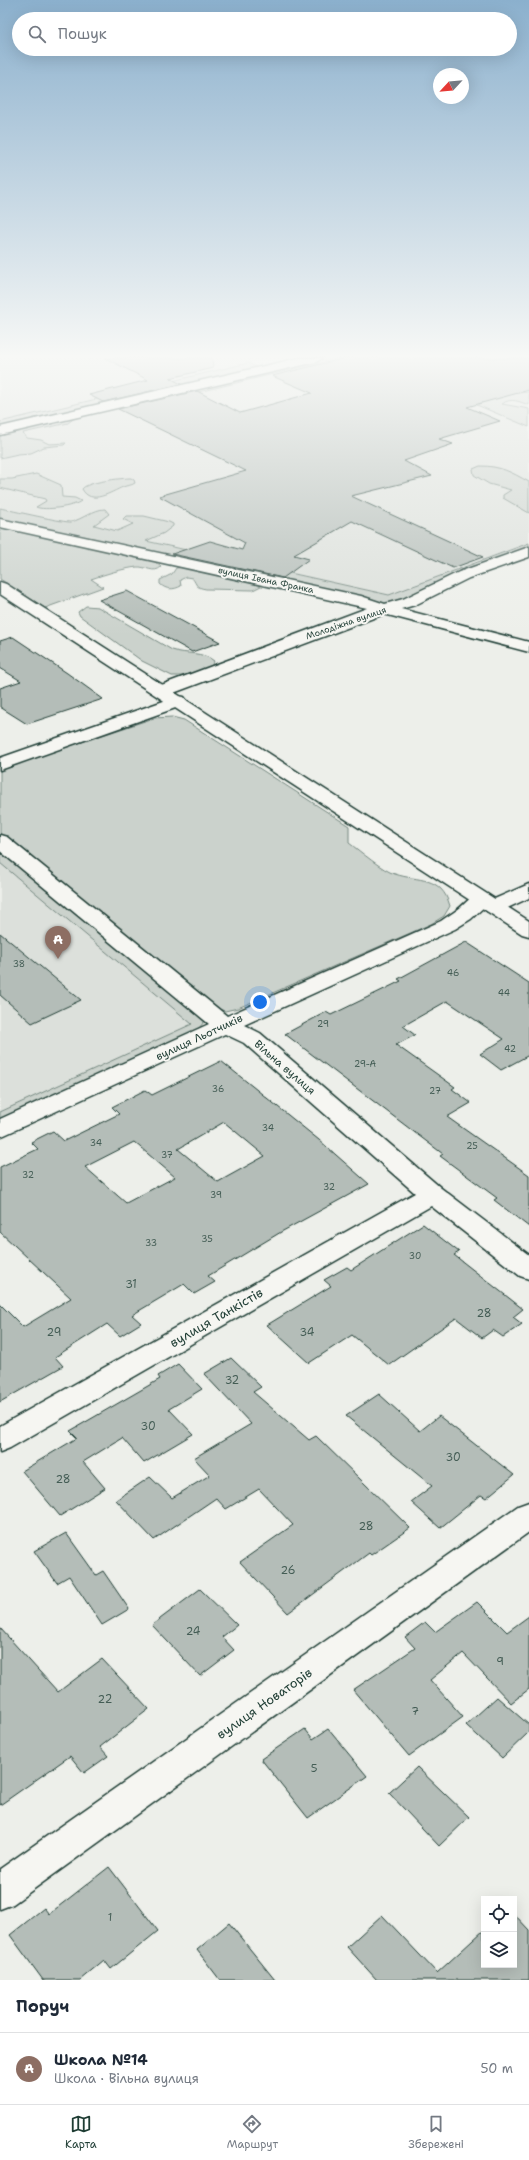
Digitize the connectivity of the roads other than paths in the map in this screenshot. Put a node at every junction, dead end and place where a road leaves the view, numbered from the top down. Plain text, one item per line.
1 (0, 523) edge
2 (529, 552) edge
3 (0, 587) edge
4 (382, 609) junction
5 (529, 647) edge
6 (170, 696) junction
7 (0, 764) edge
8 (0, 841) edge
9 (529, 890) edge
10 (487, 903) junction
11 (529, 930) edge
12 (225, 1025) junction
13 (0, 1130) edge
14 (432, 1194) junction
15 (529, 1268) edge
16 (0, 1440) edge
17 (529, 1515) edge
18 (0, 1891) edge

1 - 4 street, вулиця Івана Франка
2 - 4 street, Молодіжна вулиця
3 - 6 street
4 - 5 street, вулиця Івана Франка
4 - 6 street, Молодіжна вулиця
6 - 7 street, Молодіжна вулиця
6 - 10 street
8 - 12 street, Вільна вулиця
9 - 10 street, вулиця Льотчиків
10 - 11 street
10 - 12 street, вулиця Льотчиків
12 - 13 street, вулиця Льотчиків
12 - 14 street, Вільна вулиця
14 - 15 street, Вільна вулиця
14 - 16 street, вулиця Танкістів
17 - 18 street, вулиця Новаторів

